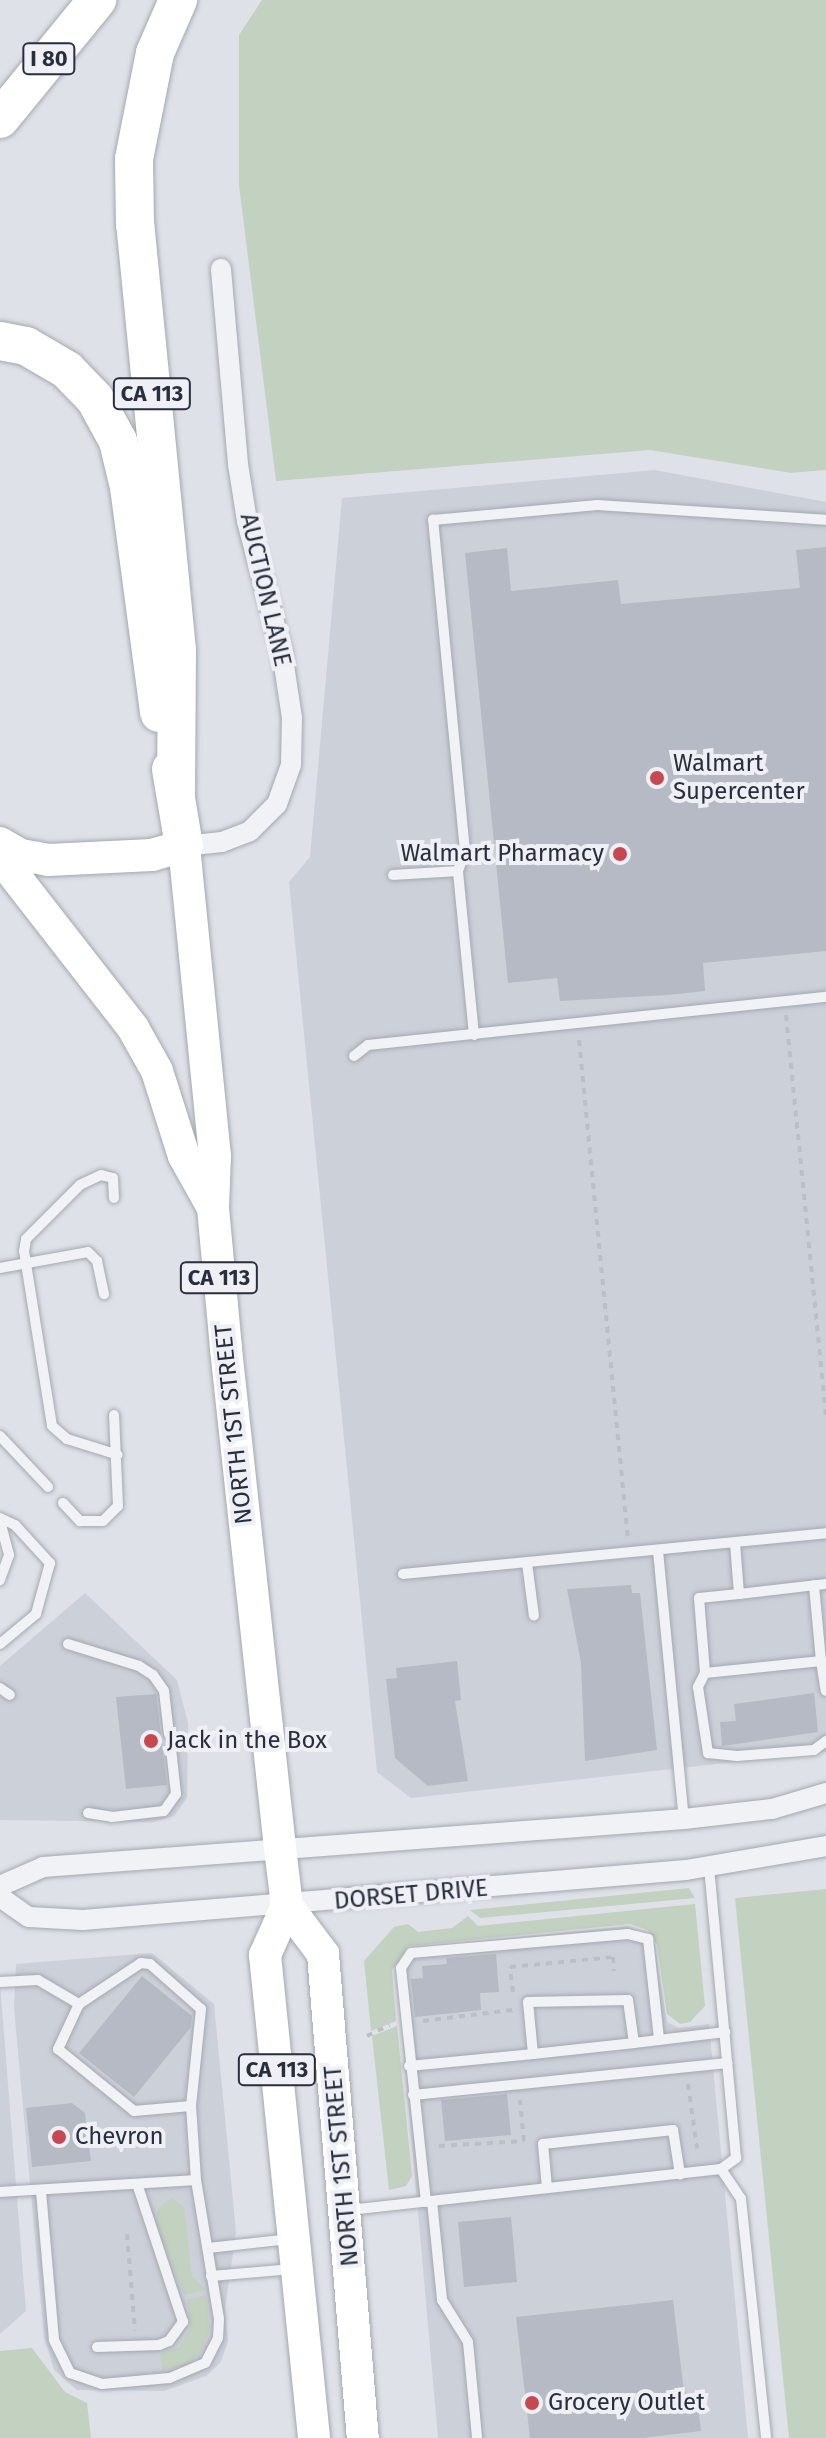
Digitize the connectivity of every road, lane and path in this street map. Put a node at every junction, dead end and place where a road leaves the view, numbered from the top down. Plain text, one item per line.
1 (97, 0) edge
2 (178, 0) edge
3 (0, 119) edge
4 (221, 269) dead end
5 (0, 341) edge
6 (826, 520) edge
7 (176, 794) junction
8 (0, 843) edge
9 (184, 846) junction
10 (0, 857) edge
11 (458, 871) junction
12 (393, 875) dead end
13 (826, 997) edge
14 (784, 1001) junction
15 (578, 1025) junction
16 (474, 1035) junction
17 (354, 1056) dead end
18 (114, 1198) dead end
19 (213, 1208) junction
20 (30, 1261) junction
21 (0, 1268) edge
22 (104, 1294) dead end
23 (114, 1415) dead end
24 (826, 1419) edge
25 (0, 1436) edge
26 (118, 1455) junction
27 (48, 1487) dead end
28 (63, 1503) dead end
29 (0, 1520) edge
30 (826, 1533) edge
31 (628, 1538) dead end
32 (735, 1543) junction
33 (658, 1551) junction
34 (527, 1563) junction
35 (403, 1574) dead end
36 (0, 1580) edge
37 (820, 1585) edge
38 (739, 1594) junction
39 (534, 1616) dead end
40 (0, 1644) edge
41 (68, 1644) dead end
42 (821, 1661) junction
43 (705, 1673) junction
44 (0, 1688) edge
45 (826, 1691) edge
46 (10, 1695) dead end
47 (169, 1734) dead end
48 (826, 1741) edge
49 (171, 1749) dead end
50 (826, 1793) edge
51 (88, 1813) dead end
52 (684, 1819) junction
53 (826, 1846) edge
54 (280, 1848) junction
55 (709, 1867) junction
56 (0, 1886) edge
57 (0, 1897) edge
58 (287, 1906) junction
59 (614, 1971) dead end
60 (0, 1982) edge
61 (79, 2004) junction
62 (424, 2021) junction
63 (405, 2023) junction
64 (725, 2032) junction
65 (367, 2036) dead end
66 (659, 2039) junction
67 (634, 2043) junction
68 (533, 2054) junction
69 (727, 2063) junction
70 (429, 2064) junction
71 (409, 2066) junction
72 (675, 2085) dead end
73 (413, 2095) junction
74 (535, 2099) dead end
75 (191, 2106) junction
76 (438, 2138) dead end
77 (697, 2148) dead end
78 (721, 2169) junction
79 (680, 2174) junction
80 (196, 2180) junction
81 (137, 2184) junction
82 (547, 2188) junction
83 (41, 2191) junction
84 (0, 2192) edge
85 (429, 2202) junction
86 (347, 2210) junction
87 (127, 2234) dead end
88 (208, 2248) junction
89 (295, 2254) junction
90 (211, 2276) junction
91 (156, 2345) junction
92 (97, 2347) dead end
93 (314, 2438) edge
94 (363, 2438) edge
95 (477, 2438) edge
96 (766, 2438) edge

1 - 3 highway, I 80
2 - 7 highway, CA 113
4 - 9 street, AUCTION LANE
5 - 7 highway
6 - 11 lane
7 - 9 highway, CA 113
8 - 9 main road
9 - 19 main road, NORTH 1ST STREET / CA 113
10 - 19 main road, CA 113
11 - 12 lane
11 - 16 lane
13 - 14 lane
14 - 15 lane
14 - 24 path
15 - 16 lane
15 - 31 path
16 - 17 lane
18 - 20 lane
19 - 54 main road, NORTH 1ST STREET / CA 113
20 - 21 lane
20 - 22 lane
20 - 26 lane
23 - 26 lane
25 - 27 lane
26 - 28 lane
29 - 36 lane
29 - 40 lane
30 - 32 lane
32 - 33 lane
32 - 38 lane
33 - 34 lane
33 - 52 lane
34 - 35 lane
34 - 39 lane
37 - 38 lane
37 - 42 lane
38 - 43 lane
41 - 47 lane
42 - 43 lane
42 - 45 lane
43 - 48 lane
44 - 46 lane
49 - 51 lane
50 - 52 street
52 - 54 street
53 - 55 street, DORSET DRIVE
54 - 56 street
54 - 58 main road, NORTH 1ST STREET / CA 113
55 - 58 street, DORSET DRIVE
55 - 64 lane
57 - 58 street, DORSET DRIVE
58 - 86 main road, NORTH 1ST STREET / CA 113
58 - 89 main road, CA 113
59 - 62 path
60 - 61 lane
61 - 75 lane
61 - 75 lane
62 - 63 path
62 - 70 path
63 - 65 path
63 - 66 lane
63 - 71 lane
64 - 66 lane
64 - 69 lane
66 - 67 lane
67 - 68 lane
67 - 68 lane
68 - 70 lane
69 - 73 lane
69 - 78 lane
70 - 71 lane
71 - 73 lane
72 - 77 path
73 - 85 lane
74 - 76 path
75 - 80 lane
78 - 79 lane
78 - 96 lane
79 - 82 lane
79 - 82 lane
80 - 81 lane
80 - 88 lane
81 - 83 lane
81 - 91 lane
82 - 85 lane
83 - 84 lane
83 - 90 lane
85 - 86 lane
85 - 95 lane
86 - 94 main road, NORTH 1ST STREET / CA 113
87 - 91 path
88 - 89 lane
88 - 90 lane
89 - 90 lane
89 - 93 main road, CA 113
91 - 92 lane

